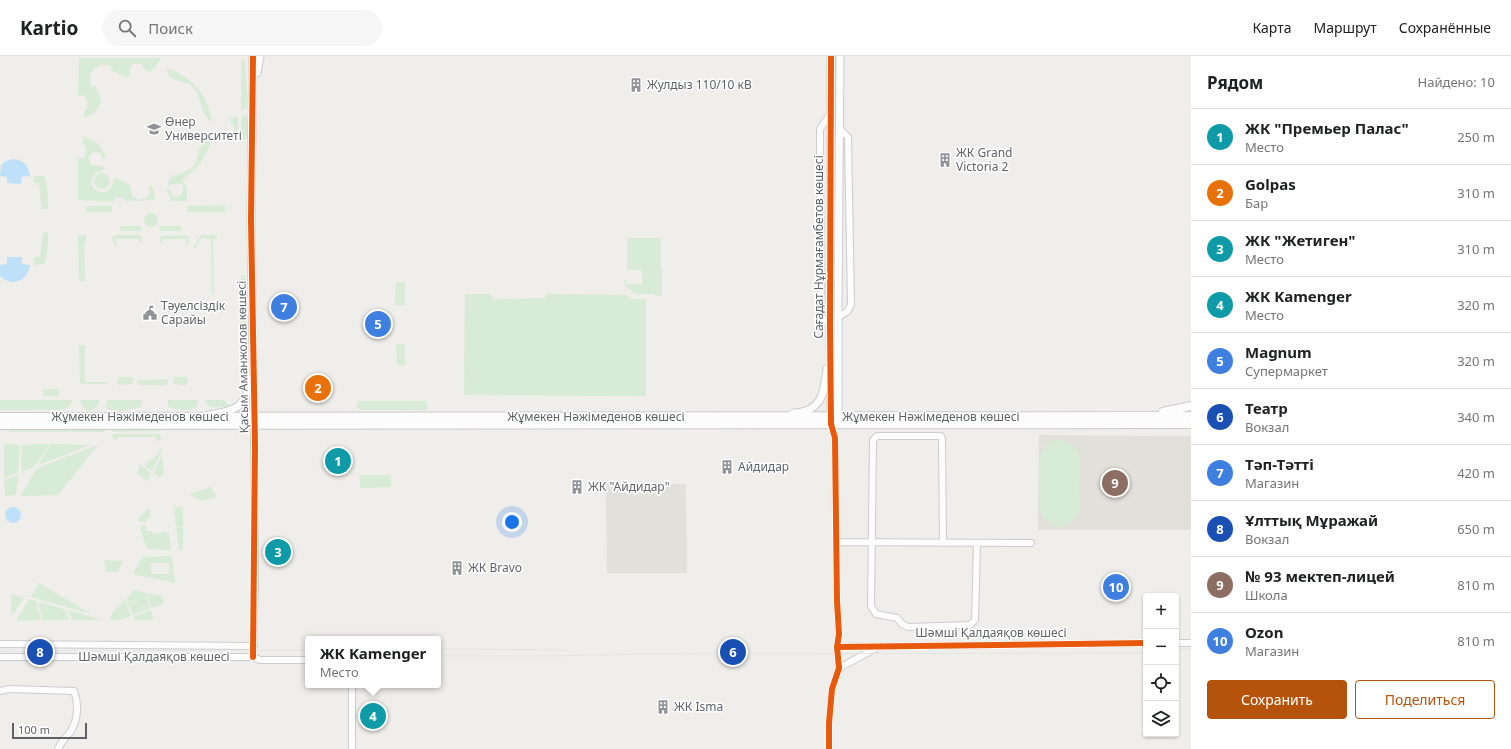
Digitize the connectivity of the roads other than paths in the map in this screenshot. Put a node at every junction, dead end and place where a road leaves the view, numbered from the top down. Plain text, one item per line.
1 (248, 56) edge
2 (253, 56) edge
3 (260, 56) edge
4 (828, 56) edge
5 (831, 56) edge
6 (840, 56) edge
7 (844, 56) edge
8 (831, 77) junction
9 (254, 89) junction
10 (840, 91) junction
11 (831, 113) junction
12 (839, 128) junction
13 (838, 317) junction
14 (830, 326) junction
15 (830, 339) junction
16 (254, 365) junction
17 (1191, 406) edge
18 (199, 416) junction
19 (1147, 416) junction
20 (1191, 416) edge
21 (0, 417) edge
22 (761, 417) junction
23 (254, 420) junction
24 (835, 420) junction
25 (1191, 424) edge
26 (0, 425) edge
27 (837, 542) junction
28 (872, 542) junction
29 (943, 542) junction
30 (977, 543) junction
31 (1031, 543) dead end
32 (1143, 643) edge
33 (1179, 643) edge
34 (1191, 643) edge
35 (0, 644) edge
36 (882, 645) junction
37 (254, 646) junction
38 (837, 647) junction
39 (0, 657) edge
40 (254, 657) junction
41 (305, 660) edge
42 (839, 668) junction
43 (352, 688) edge
44 (0, 691) edge
45 (58, 749) edge
46 (352, 749) edge
47 (829, 749) edge

1 - 9 street
2 - 9 street, Қасым Аманжолов көшесі
3 - 9 street
4 - 8 street
5 - 8 street, Сағадат Нұрмағамбетов көшесі
6 - 10 street, Сағадат Нұрмағамбетов көшесі
7 - 10 street
8 - 11 street, Сағадат Нұрмағамбетов көшесі
9 - 16 street, Қасым Аманжолов көшесі
10 - 12 street, Сағадат Нұрмағамбетов көшесі
11 - 14 street, Сағадат Нұрмағамбетов көшесі
11 - 14 street
12 - 13 street, Сағадат Нұрмағамбетов көшесі
12 - 13 street
13 - 24 street, Сағадат Нұрмағамбетов көшесі
14 - 15 street, Сағадат Нұрмағамбетов көшесі
15 - 22 street
15 - 24 street, Сағадат Нұрмағамбетов көшесі
16 - 18 street
16 - 23 street, Қасым Аманжолов көшесі
17 - 19 main road
18 - 21 main road, Жұмекен Нәжімеденов көшесі
18 - 23 main road, Жұмекен Нәжімеденов көшесі
19 - 20 main road, Жұмекен Нәжімеденов көшесі
19 - 24 main road, Жұмекен Нәжімеденов көшесі
22 - 23 main road, Жұмекен Нәжімеденов көшесі
22 - 24 main road, Жұмекен Нәжімеденов көшесі
23 - 24 main road, Жұмекен Нәжімеденов көшесі
23 - 26 main road, Жұмекен Нәжімеденов көшесі
23 - 37 street, Қасым Аманжолов көшесі
24 - 25 main road, Жұмекен Нәжімеденов көшесі
24 - 27 street, Сағадат Нұрмағамбетов көшесі
27 - 28 street
27 - 38 street, Сағадат Нұрмағамбетов көшесі
28 - 29 street
28 - 29 street
28 - 30 street
29 - 30 street
30 - 31 street
32 - 36 street, Шәмші Қалдаяқов көшесі
33 - 34 street
35 - 37 street, Шәмші Қалдаяқов көшесі
36 - 38 street, Шәмші Қалдаяқов көшесі
36 - 42 street
37 - 40 street, Қасым Аманжолов көшесі
38 - 42 street, Сағадат Нұрмағамбетов көшесі
39 - 40 street, Шәмші Қалдаяқов көшесі
40 - 41 street, Шәмші Қалдаяқов көшесі
42 - 47 street
43 - 46 street
44 - 45 street

